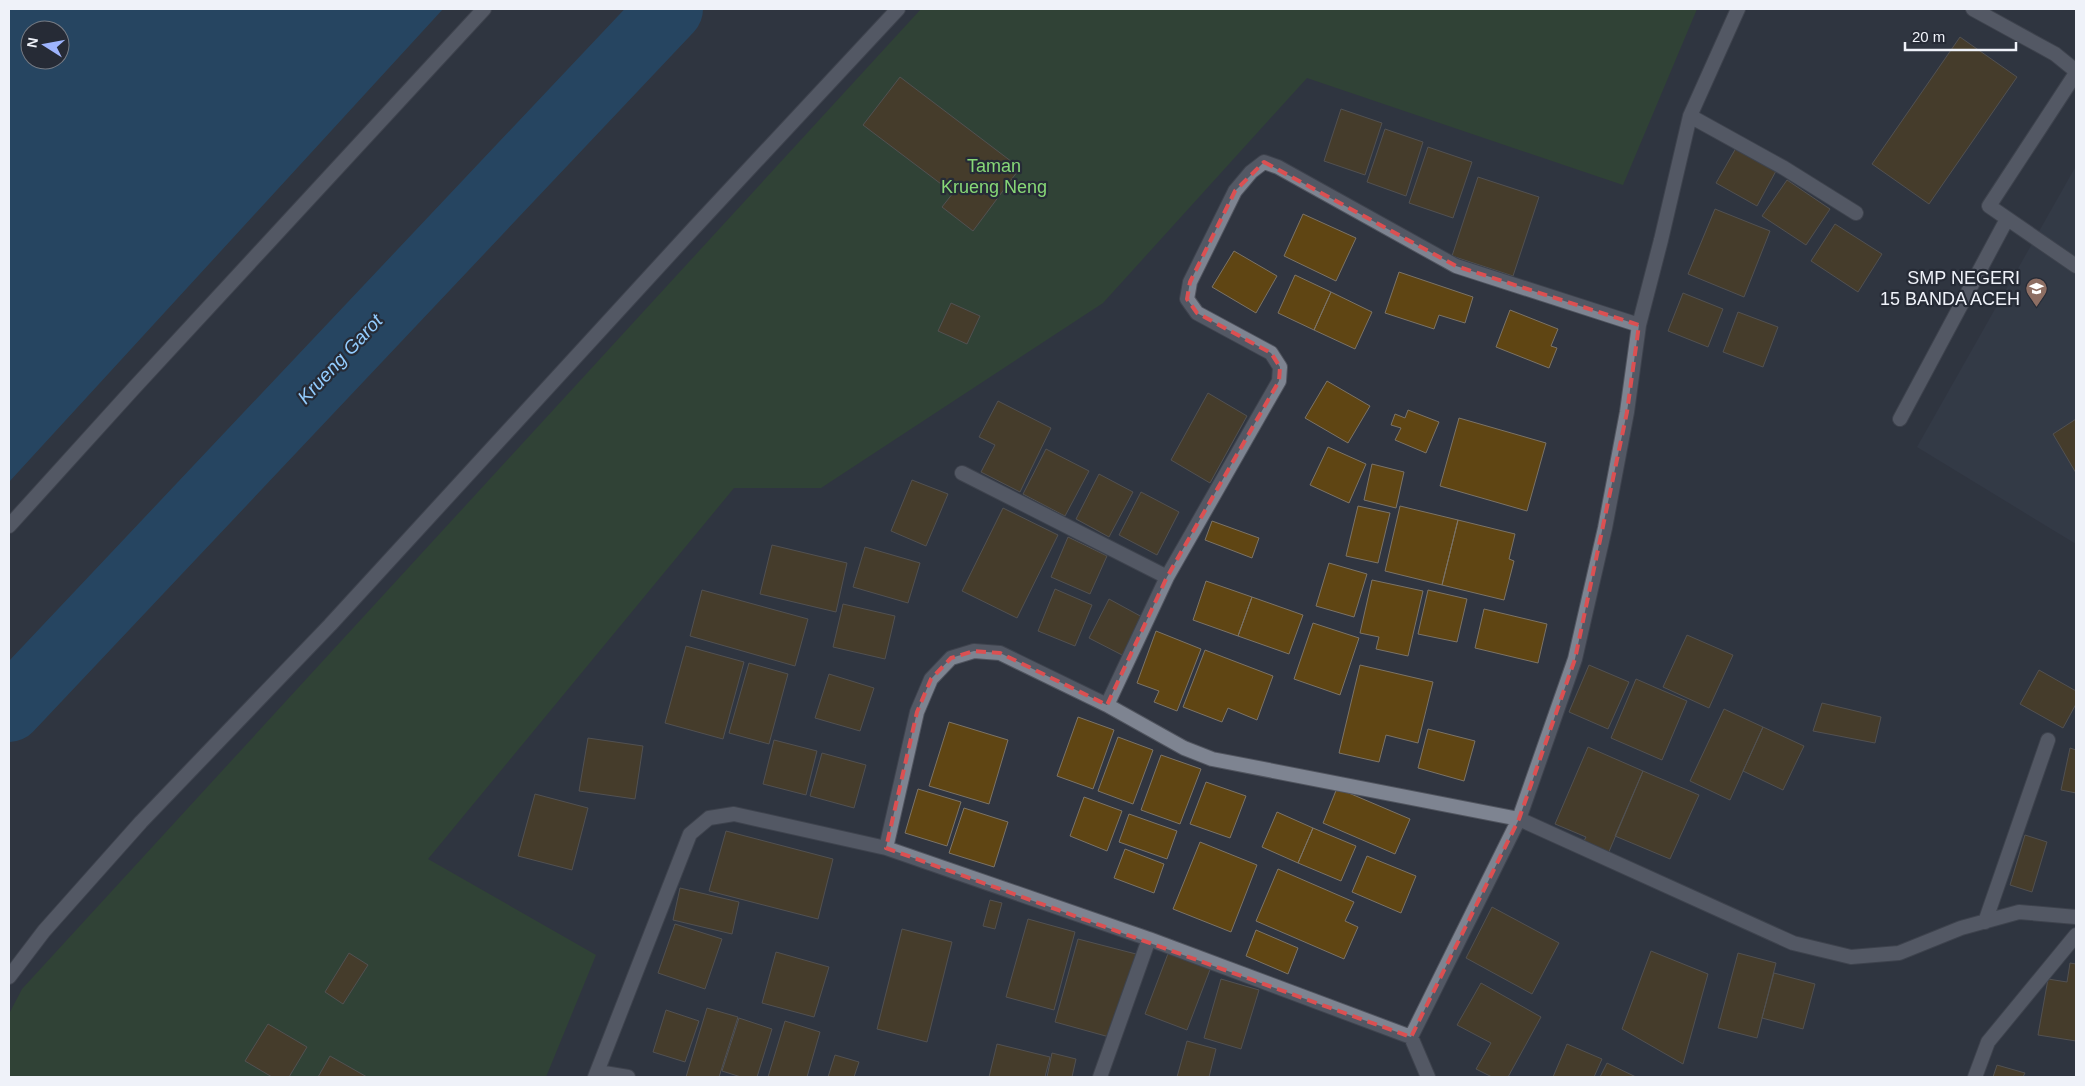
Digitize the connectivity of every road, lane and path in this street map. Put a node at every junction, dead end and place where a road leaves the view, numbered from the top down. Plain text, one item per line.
1 (484, 9) edge
2 (898, 9) edge
3 (1738, 9) edge
4 (1973, 9) edge
5 (2076, 72) edge
6 (1690, 116) junction
7 (1856, 213) dead end
8 (2007, 219) junction
9 (2076, 266) edge
10 (1638, 324) junction
11 (1900, 419) dead end
12 (962, 473) dead end
13 (9, 526) edge
14 (1167, 576) junction
15 (1107, 705) junction
16 (2048, 740) dead end
17 (1519, 819) junction
18 (886, 848) junction
19 (2076, 917) edge
20 (1985, 922) junction
21 (2076, 935) edge
22 (1148, 939) junction
23 (9, 977) edge
24 (1411, 1036) junction
25 (596, 1074) edge
26 (628, 1077) edge
27 (1100, 1077) edge
28 (1428, 1077) edge
29 (1975, 1077) edge

1 - 13 street
2 - 23 street
3 - 6 street
4 - 5 street
5 - 8 street
6 - 7 street
6 - 10 street
8 - 9 street
8 - 11 street
10 - 14 street
10 - 17 street
12 - 14 street
14 - 15 street
15 - 17 street
15 - 18 street
16 - 20 street
17 - 20 street
17 - 24 street
18 - 22 street
18 - 25 street
19 - 20 street
21 - 29 street
22 - 24 street
22 - 27 street
24 - 28 street
25 - 26 street

